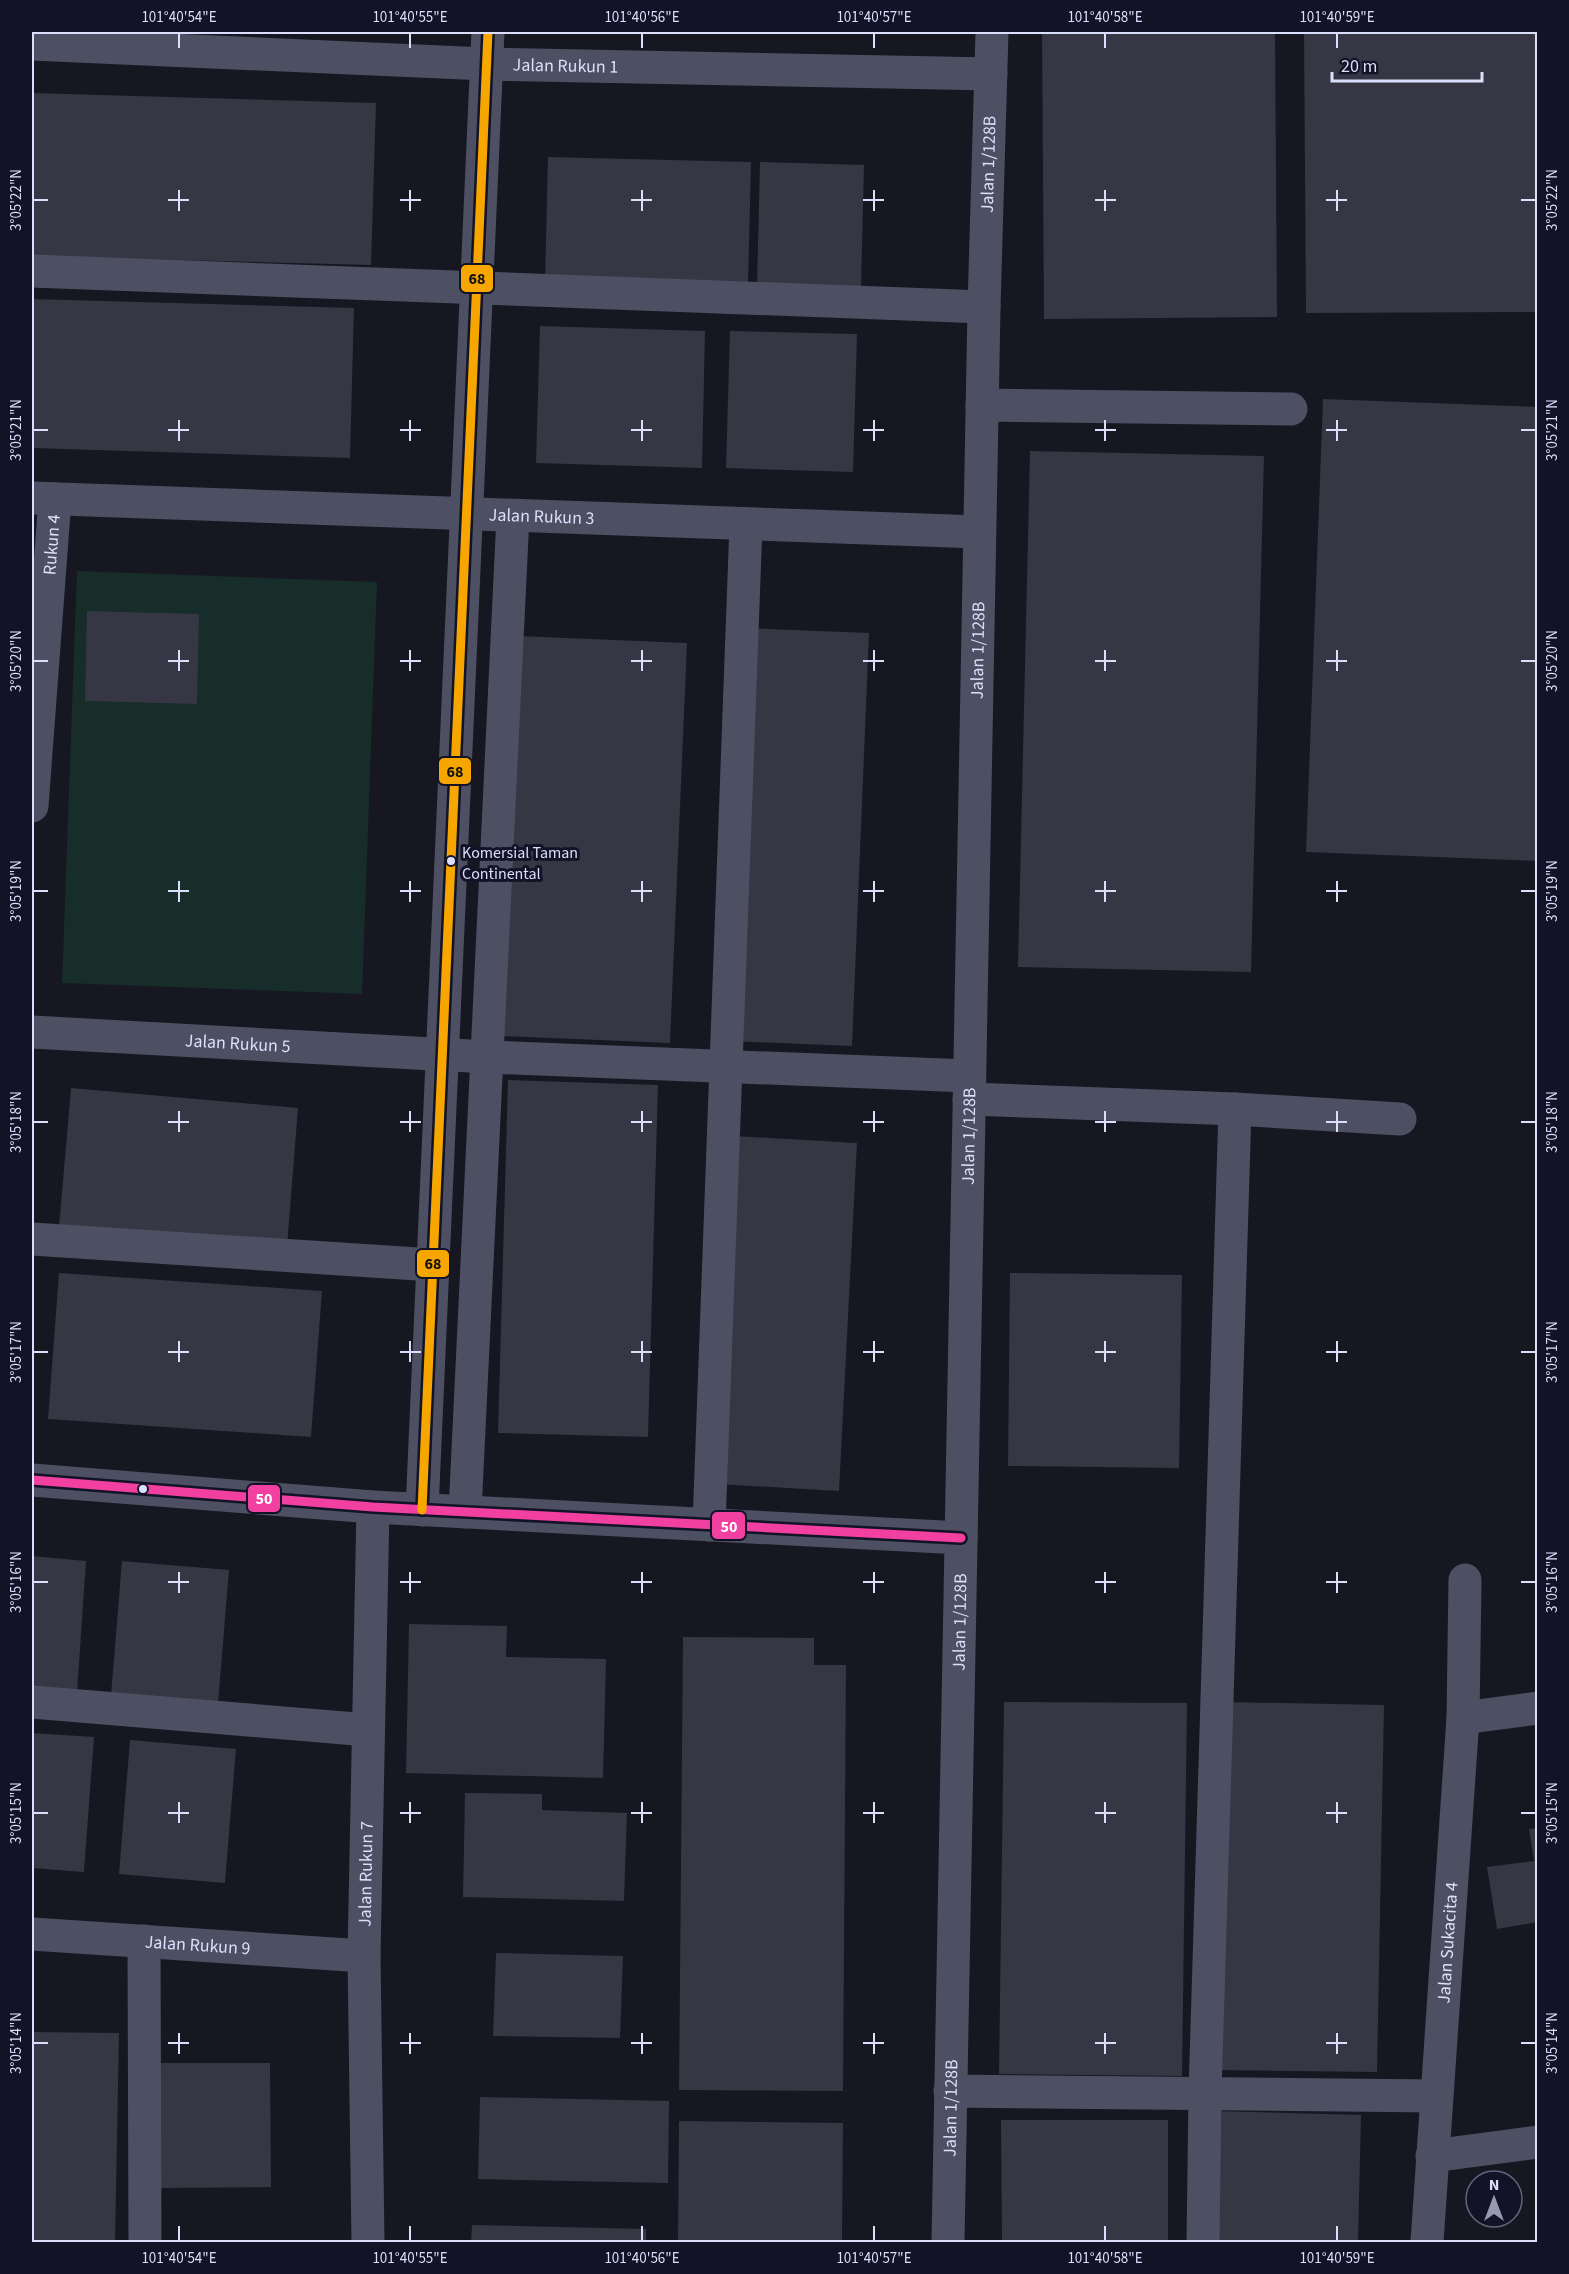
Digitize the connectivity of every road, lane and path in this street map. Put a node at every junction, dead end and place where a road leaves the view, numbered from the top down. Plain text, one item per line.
1 (488, 32) edge
2 (992, 32) edge
3 (32, 45) edge
4 (486, 64) junction
5 (991, 74) junction
6 (32, 271) edge
7 (476, 288) junction
8 (984, 307) junction
9 (982, 405) junction
10 (1291, 409) dead end
11 (43, 499) edge
12 (466, 514) junction
13 (513, 516) junction
14 (746, 524) junction
15 (980, 532) junction
16 (32, 806) edge
17 (32, 1032) edge
18 (442, 1055) junction
19 (488, 1057) junction
20 (726, 1066) junction
21 (969, 1087) junction
22 (1235, 1108) junction
23 (1400, 1119) dead end
24 (32, 1239) edge
25 (433, 1265) junction
26 (32, 1480) edge
27 (373, 1508) junction
28 (422, 1510) junction
29 (465, 1512) junction
30 (709, 1525) junction
31 (961, 1538) junction
32 (1466, 1580) dead end
33 (32, 1702) edge
34 (1538, 1708) edge
35 (1463, 1718) junction
36 (368, 1730) junction
37 (32, 1934) edge
38 (144, 1941) junction
39 (364, 1956) junction
40 (950, 2091) junction
41 (1205, 2093) junction
42 (1436, 2096) junction
43 (1538, 2142) edge
44 (1432, 2156) junction
45 (145, 2242) edge
46 (368, 2242) edge
47 (948, 2242) edge
48 (1203, 2242) edge
49 (1428, 2242) edge

1 - 4 street
2 - 5 street, Jalan 1/128B
3 - 4 street, Jalan Rukun 1
4 - 5 street, Jalan Rukun 1
4 - 7 street
5 - 8 street, Jalan 1/128B
6 - 7 street
7 - 8 street
7 - 12 street
8 - 9 street, Jalan 1/128B
9 - 10 street
9 - 15 street, Jalan 1/128B
11 - 12 street, Jalan Rukun 3
11 - 16 street, Rukun 4
12 - 13 street, Jalan Rukun 3
12 - 18 street
13 - 14 street, Jalan Rukun 3
13 - 19 street
14 - 15 street, Jalan Rukun 3
14 - 20 street
15 - 21 street, Jalan 1/128B
17 - 18 street, Jalan Rukun 5
18 - 19 street, Jalan Rukun 5
18 - 25 street
19 - 20 street, Jalan Rukun 5
19 - 29 street
20 - 21 street, Jalan Rukun 5
20 - 30 street
21 - 22 street, Jalan Rukun 5
21 - 31 street, Jalan 1/128B
22 - 23 street, Jalan Rukun 5
22 - 41 street
24 - 25 street
25 - 28 street
26 - 27 street
27 - 28 street
27 - 36 street, Jalan Rukun 7
28 - 29 street
29 - 30 street
30 - 31 street
31 - 40 street, Jalan 1/128B
32 - 35 street, Jalan Sukacita 4
33 - 36 street
34 - 35 street
35 - 42 street, Jalan Sukacita 4
36 - 39 street, Jalan Rukun 7
37 - 38 street, Jalan Rukun 9
38 - 39 street, Jalan Rukun 9
38 - 45 street
39 - 46 street, Jalan Rukun 7
40 - 41 street
40 - 47 street, Jalan 1/128B
41 - 42 street
41 - 48 street
42 - 44 street, Jalan Sukacita 4
43 - 44 street
44 - 49 street, Jalan Sukacita 4

